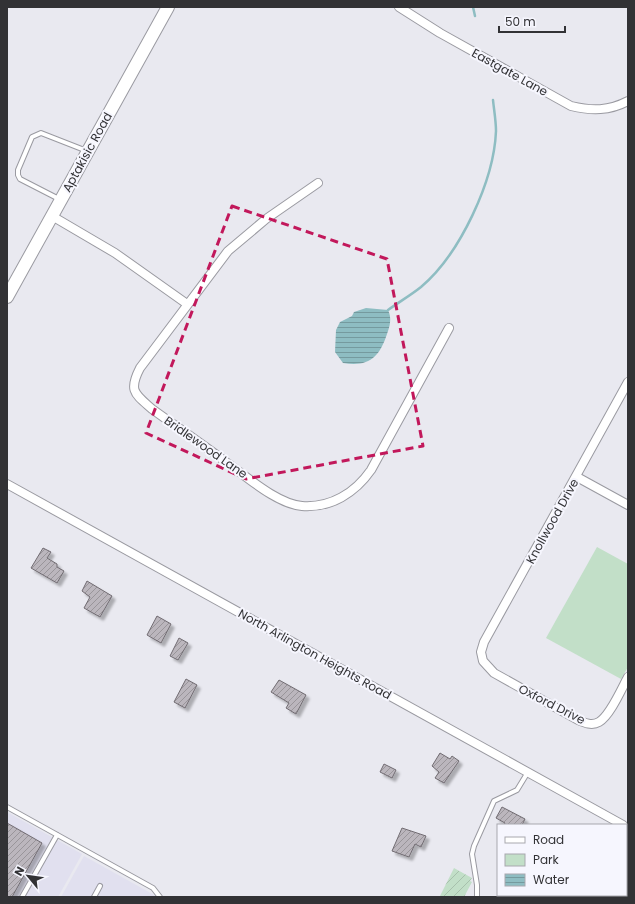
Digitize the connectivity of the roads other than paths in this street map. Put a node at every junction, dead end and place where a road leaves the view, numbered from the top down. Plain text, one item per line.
1 (168, 7) edge
2 (399, 7) edge
3 (628, 101) edge
4 (88, 152) junction
5 (318, 183) dead end
6 (61, 200) junction
7 (52, 216) junction
8 (7, 297) edge
9 (187, 304) junction
10 (449, 328) dead end
11 (628, 384) edge
12 (577, 477) junction
13 (7, 484) edge
14 (628, 505) edge
15 (483, 661) joint
16 (628, 677) edge
17 (528, 772) junction
18 (7, 807) edge
19 (621, 824) edge
20 (57, 834) junction
21 (100, 886) dead end
22 (22, 897) edge
23 (94, 897) edge
24 (160, 897) edge
25 (477, 897) edge

1 - 4 main road, Aptakisic Road
2 - 3 street, Eastgate Lane
4 - 6 main road, Aptakisic Road
4 - 6 lane
5 - 9 street
6 - 7 main road, Aptakisic Road
7 - 8 main road, Aptakisic Road
7 - 9 street
9 - 10 street, Bridlewood Lane
11 - 12 street, Knollwood Drive
12 - 14 street
12 - 15 street, Knollwood Drive
13 - 17 street, North Arlington Heights Road
15 - 16 street, Oxford Drive
17 - 19 street, North Arlington Heights Road
17 - 25 lane
18 - 20 lane
20 - 22 lane
20 - 24 lane
21 - 23 lane

